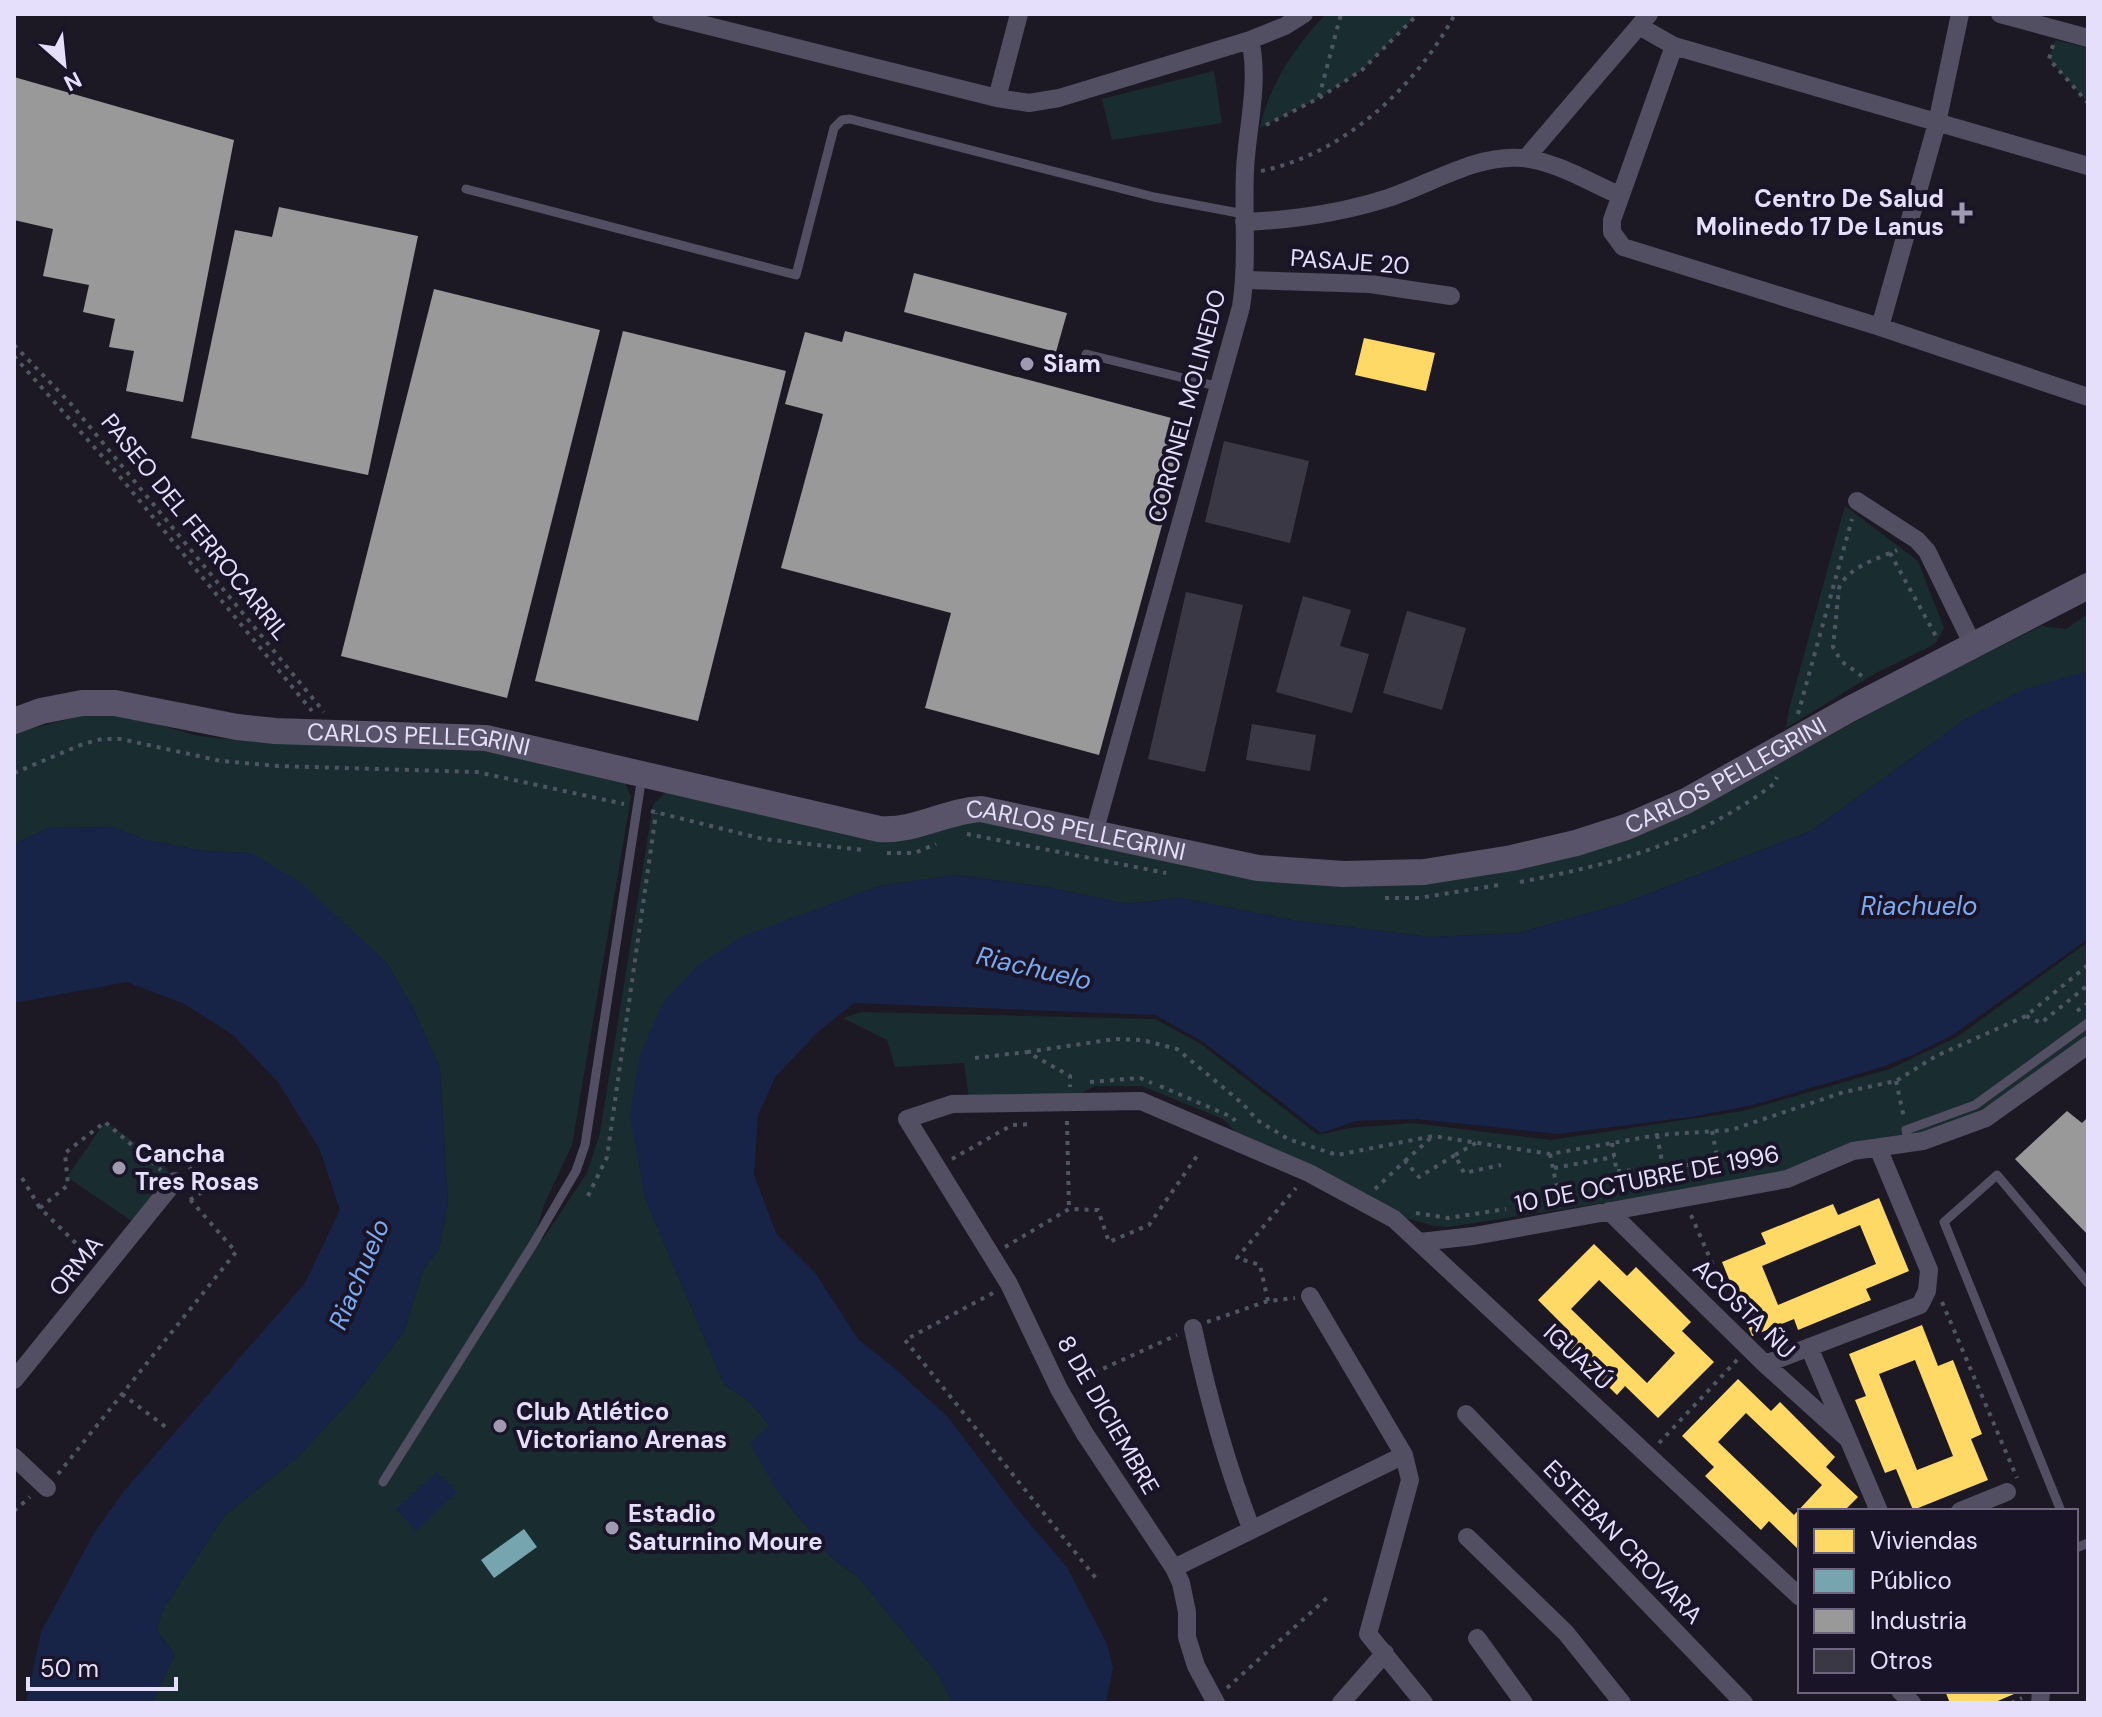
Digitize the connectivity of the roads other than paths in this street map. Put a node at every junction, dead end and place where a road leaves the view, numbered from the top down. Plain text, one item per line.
1 (661, 14) edge
2 (1019, 14) edge
3 (1304, 14) edge
4 (1960, 14) edge
5 (2000, 14) edge
6 (706, 19) edge
7 (1644, 20) edge
8 (2088, 38) edge
9 (1250, 40) junction
10 (1674, 46) junction
11 (997, 98) junction
12 (1937, 123) junction
13 (1526, 158) junction
14 (2088, 166) edge
15 (466, 189) dead end
16 (1619, 195) junction
17 (1244, 218) junction
18 (1245, 280) junction
19 (1451, 296) dead end
20 (1880, 327) junction
21 (1086, 354) dead end
22 (1220, 387) junction
23 (2088, 397) edge
24 (1857, 501) road end
25 (2088, 586) edge
26 (1973, 645) junction
27 (14, 721) edge
28 (642, 773) junction
29 (1094, 833) junction
30 (2088, 1023) edge
31 (2088, 1045) edge
32 (907, 1119) joint
33 (1908, 1136) junction
34 (1878, 1148) junction
35 (175, 1181) road end
36 (1616, 1210) junction
37 (1420, 1242) junction
38 (2088, 1283) edge
39 (1310, 1296) road end
40 (1193, 1328) road end
41 (1809, 1347) junction
42 (1765, 1364) junction
43 (14, 1380) edge
44 (1466, 1414) dead end
45 (1848, 1439) junction
46 (1404, 1455) junction
47 (14, 1457) edge
48 (383, 1482) dead end
49 (47, 1488) road end
50 (2007, 1492) road end
51 (1987, 1506) edge
52 (1878, 1509) edge
53 (2060, 1509) edge
54 (1251, 1528) junction
55 (1467, 1537) dead end
56 (1174, 1568) junction
57 (1798, 1595) edge
58 (1477, 1638) dead end
59 (1385, 1653) junction
60 (1214, 1702) edge
61 (1341, 1703) edge
62 (1424, 1703) edge
63 (1524, 1703) edge
64 (1622, 1703) edge
65 (1744, 1703) edge

1 - 6 street
2 - 11 street
3 - 9 street
4 - 12 street
5 - 8 street
6 - 11 street
7 - 10 street
7 - 13 street
9 - 11 street
9 - 17 street, CORONEL MOLINEDO
10 - 12 street
10 - 16 street
12 - 14 street
12 - 20 street
13 - 16 street
13 - 17 street
15 - 17 lane
16 - 20 street
17 - 18 street, CORONEL MOLINEDO
18 - 19 street, PASAJE 20
18 - 22 street, CORONEL MOLINEDO
20 - 23 street
21 - 22 lane
22 - 29 street, CORONEL MOLINEDO
24 - 26 street
25 - 26 street, CARLOS PELLEGRINI
26 - 29 street, CARLOS PELLEGRINI
27 - 28 street, CARLOS PELLEGRINI
28 - 29 street, CARLOS PELLEGRINI
28 - 48 lane
30 - 33 lane
31 - 33 street, 10 DE OCTUBRE DE 1996
32 - 37 street, IGUAZÚ
32 - 56 street, 8 DE DICIEMBRE
33 - 34 street, 10 DE OCTUBRE DE 1996
34 - 36 street, 10 DE OCTUBRE DE 1996
34 - 41 street
35 - 43 street, ORMA
36 - 37 street, 10 DE OCTUBRE DE 1996
36 - 42 street, ACOSTA ÑU
37 - 57 street, IGUAZÚ
38 - 53 lane
39 - 46 street
40 - 54 street
41 - 42 street
41 - 45 street, ACOSTA ÑU
42 - 45 street, ACOSTA ÑU
44 - 65 street, ESTEBAN CROVARA
45 - 52 street, ACOSTA ÑU
46 - 54 street
46 - 59 street
47 - 49 street
50 - 51 street
54 - 56 street
55 - 64 street
56 - 60 street, 8 DE DICIEMBRE
58 - 63 street
59 - 61 street
59 - 62 street

